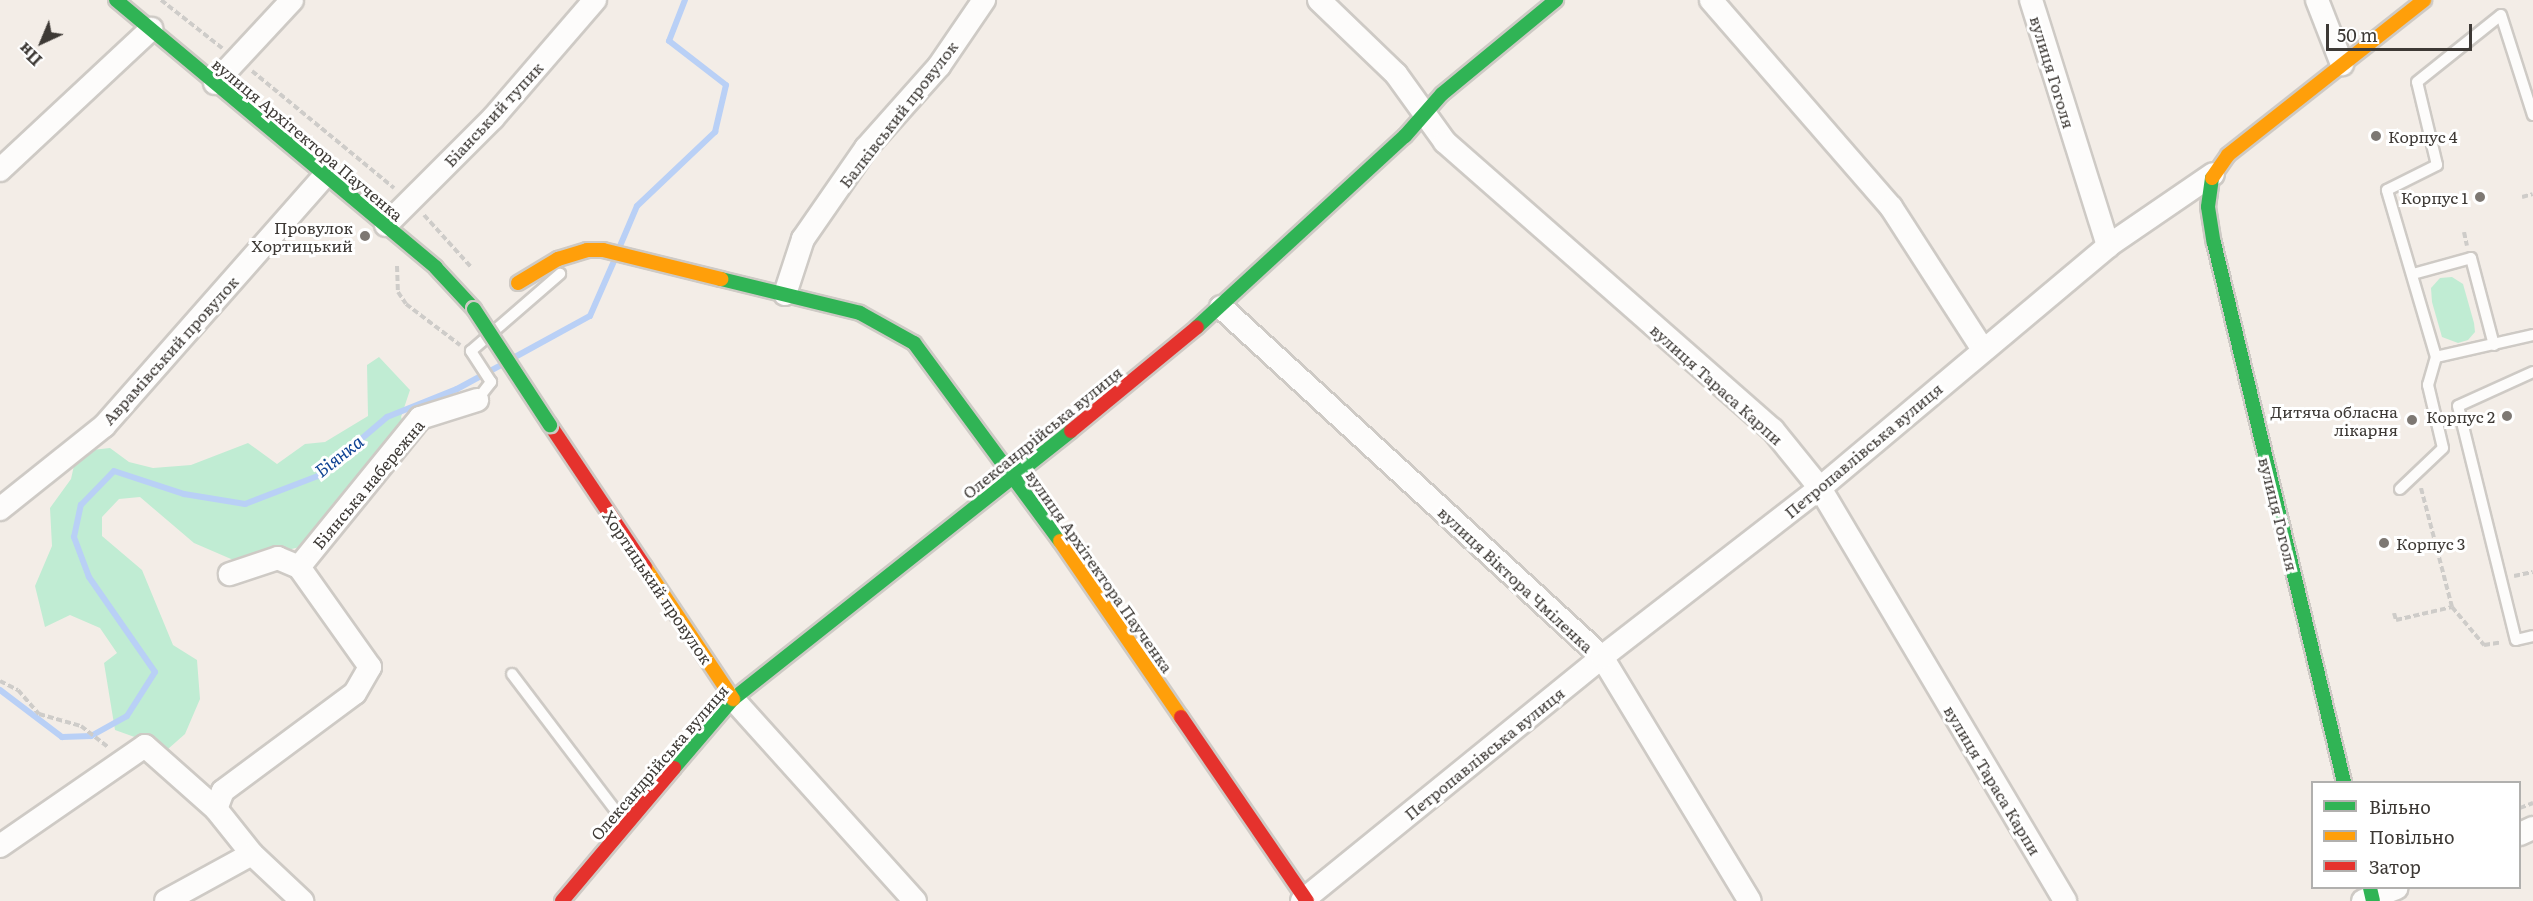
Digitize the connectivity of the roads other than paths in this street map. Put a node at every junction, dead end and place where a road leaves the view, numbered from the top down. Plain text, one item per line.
1 (116, 0) edge
2 (292, 0) edge
3 (595, 0) edge
4 (984, 0) edge
5 (1319, 0) edge
6 (1556, 0) edge
7 (1711, 0) edge
8 (2031, 0) edge
9 (2317, 0) edge
10 (2424, 0) edge
11 (151, 29) junction
12 (2342, 64) junction
13 (215, 83) junction
14 (1424, 114) junction
15 (2533, 115) edge
16 (0, 170) edge
17 (2213, 174) junction
18 (325, 175) junction
19 (386, 225) junction
20 (2108, 246) junction
21 (587, 250) junction
22 (2413, 274) junction
23 (518, 283) dead end
24 (785, 294) junction
25 (1221, 307) junction
26 (474, 309) joint
27 (2533, 335) edge
28 (2494, 345) junction
29 (1983, 350) junction
30 (2436, 357) junction
31 (2533, 372) edge
32 (484, 391) joint
33 (1015, 477) junction
34 (1820, 488) junction
35 (2400, 489) dead end
36 (0, 509) edge
37 (299, 567) junction
38 (230, 574) dead end
39 (2533, 636) edge
40 (1602, 657) junction
41 (512, 674) dead end
42 (733, 699) junction
43 (2344, 781) edge
44 (216, 809) junction
45 (625, 823) junction
46 (0, 846) edge
47 (252, 854) junction
48 (2394, 889) edge
49 (2370, 897) edge
50 (1305, 900) edge
51 (166, 901) edge
52 (302, 901) edge
53 (562, 901) edge
54 (915, 901) edge
55 (1750, 901) edge
56 (2066, 901) edge

1 - 11 street, вулиця Архітектора Паученка
2 - 13 street
3 - 19 street, Біанський тупик
4 - 24 street, Балківський провулок
5 - 14 street, вулиця Тараса Карпи
6 - 14 street, Олександрійська вулиця
7 - 29 street
8 - 20 street, вулиця Гоголя
9 - 12 street
10 - 12 street, Петропавлівська вулиця
11 - 13 street, вулиця Архітектора Паученка
11 - 16 street
12 - 17 street, Петропавлівська вулиця
13 - 18 street, вулиця Архітектора Паученка
14 - 25 street, Олександрійська вулиця
14 - 34 street, вулиця Тараса Карпи
15 - 22 lane
17 - 20 street, Петропавлівська вулиця
17 - 43 street, вулиця Гоголя
18 - 19 street, вулиця Архітектора Паученка
18 - 36 street, Аврамівський провулок
19 - 26 street, вулиця Архітектора Паученка
20 - 29 street, Петропавлівська вулиця
21 - 23 street, вулиця Архітектора Паученка
21 - 24 street, вулиця Архітектора Паученка
21 - 32 lane
22 - 28 lane
22 - 30 lane
24 - 33 street, вулиця Архітектора Паученка
25 - 33 street, Олександрійська вулиця
25 - 40 street, вулиця Віктора Чміленка
26 - 42 street, Хортицький провулок, bridge
27 - 28 lane
28 - 30 lane
29 - 34 street, Петропавлівська вулиця
30 - 35 lane
31 - 39 lane
32 - 37 street, Біянська набережна
33 - 42 street, Олександрійська вулиця
33 - 50 street, вулиця Архітектора Паученка
34 - 40 street, Петропавлівська вулиця
34 - 56 street, вулиця Тараса Карпи
37 - 38 street
37 - 44 street
40 - 50 street, Петропавлівська вулиця
40 - 55 street, вулиця Віктора Чміленка
41 - 45 lane
42 - 45 street, Олександрійська вулиця
42 - 54 street, Хортицький провулок
44 - 46 street
44 - 47 street
45 - 53 street, Олександрійська вулиця
47 - 51 street
47 - 52 street
48 - 49 street

